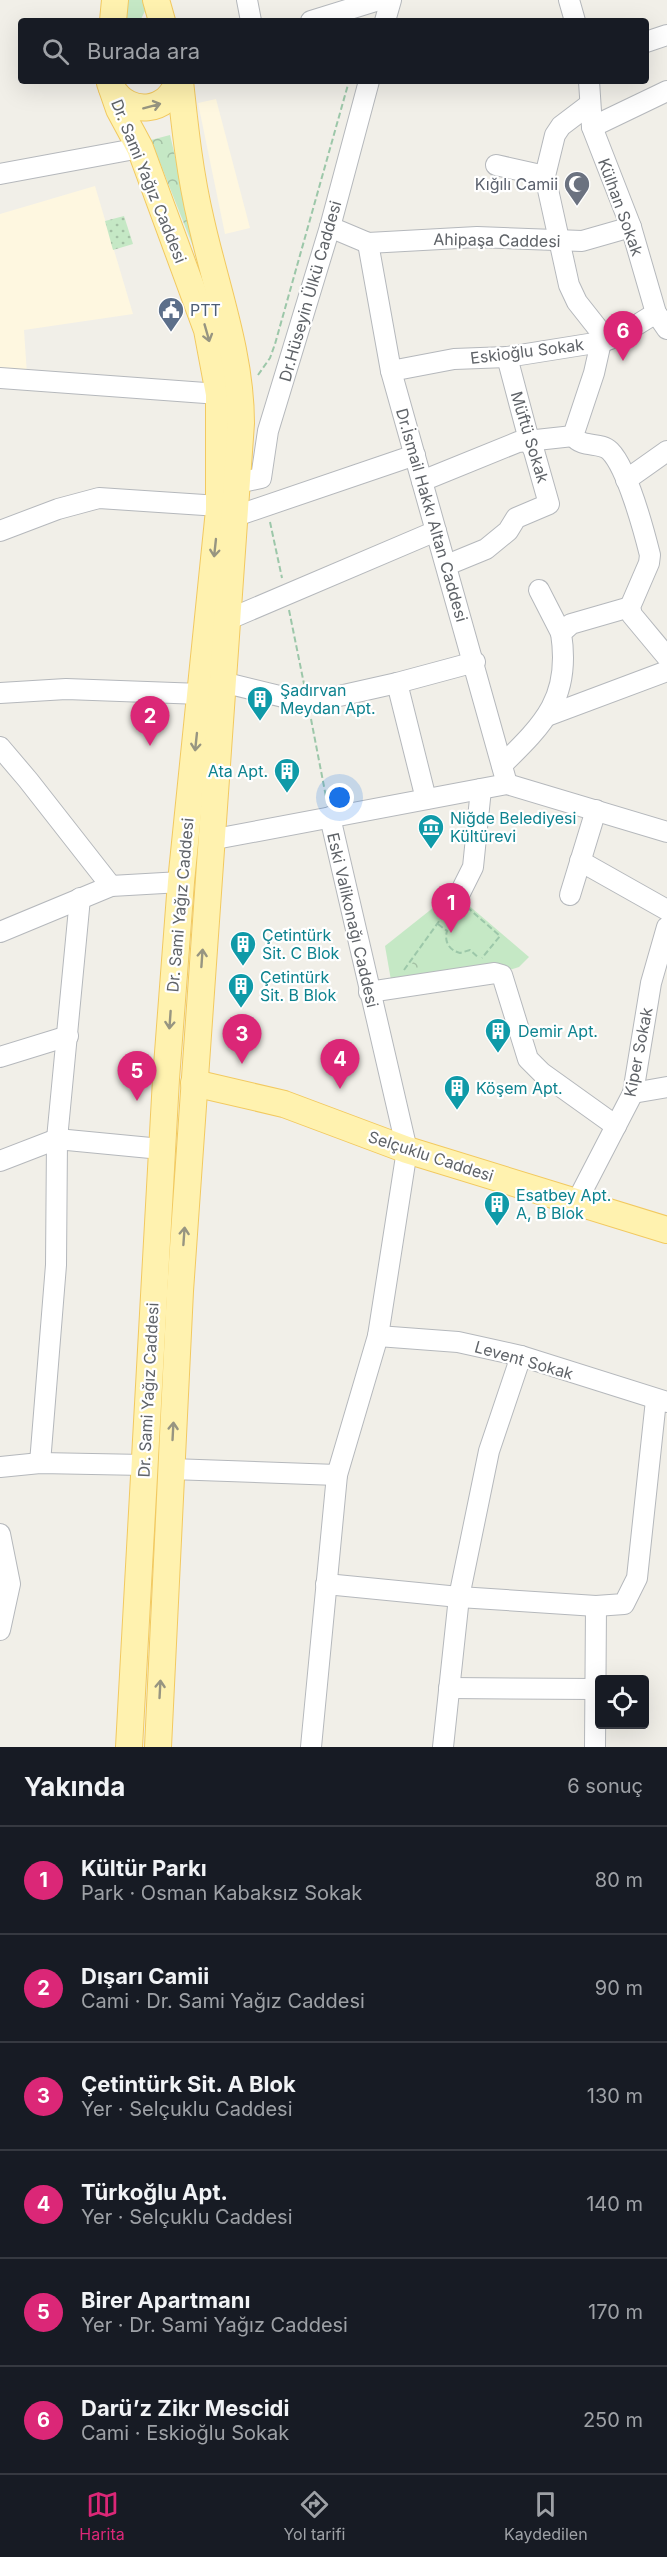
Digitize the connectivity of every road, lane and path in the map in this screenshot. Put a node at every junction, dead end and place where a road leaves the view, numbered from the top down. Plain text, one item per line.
1 (115, 0) edge
2 (156, 0) edge
3 (248, 0) edge
4 (379, 0) edge
5 (391, 0) edge
6 (569, 0) edge
7 (113, 18) edge
8 (161, 18) edge
9 (251, 18) edge
10 (321, 18) edge
11 (387, 18) edge
12 (574, 18) edge
13 (667, 35) edge
14 (649, 41) edge
15 (111, 84) edge
16 (111, 84) edge
17 (178, 84) edge
18 (179, 84) edge
19 (348, 84) edge
20 (368, 84) edge
21 (589, 84) edge
22 (667, 91) edge
23 (590, 104) junction
24 (592, 127) junction
25 (140, 148) junction
26 (496, 165) dead end
27 (0, 174) edge
28 (545, 176) junction
29 (330, 227) junction
30 (631, 227) junction
31 (560, 242) junction
32 (368, 243) junction
33 (664, 324) edge
34 (604, 341) junction
35 (507, 357) junction
36 (391, 371) junction
37 (0, 378) edge
38 (230, 393) junction
39 (573, 436) junction
40 (528, 440) junction
41 (667, 451) edge
42 (415, 455) junction
43 (626, 480) junction
44 (422, 481) junction
45 (238, 483) junction
46 (267, 506) junction
47 (227, 511) junction
48 (0, 531) edge
49 (436, 531) junction
50 (658, 561) edge
51 (447, 565) junction
52 (539, 590) dead end
53 (285, 595) junction
54 (630, 607) junction
55 (227, 620) junction
56 (561, 633) junction
57 (667, 657) edge
58 (475, 662) junction
59 (667, 671) edge
60 (397, 683) junction
61 (211, 688) junction
62 (0, 693) edge
63 (308, 703) junction
64 (547, 716) junction
65 (0, 747) edge
66 (502, 765) junction
67 (507, 784) junction
68 (481, 789) junction
69 (426, 799) junction
70 (596, 810) junction
71 (330, 817) junction
72 (667, 832) edge
73 (210, 840) junction
74 (580, 861) junction
75 (181, 882) junction
76 (111, 886) junction
77 (458, 895) junction
78 (570, 895) dead end
79 (80, 898) junction
80 (667, 910) edge
81 (437, 924) junction
82 (667, 927) edge
83 (0, 932) edge
84 (659, 984) edge
85 (396, 988) junction
86 (369, 992) junction
87 (68, 1036) junction
88 (0, 1057) edge
89 (194, 1083) junction
90 (667, 1087) edge
91 (633, 1093) junction
92 (616, 1126) junction
93 (57, 1138) junction
94 (161, 1149) junction
95 (407, 1150) junction
96 (0, 1161) edge
97 (576, 1203) junction
98 (667, 1230) edge
99 (378, 1336) junction
100 (521, 1356) junction
101 (662, 1401) edge
102 (40, 1463) junction
103 (144, 1465) junction
104 (0, 1467) edge
105 (171, 1469) junction
106 (337, 1475) junction
107 (0, 1534) edge
108 (326, 1584) junction
109 (459, 1597) junction
110 (596, 1606) junction
111 (0, 1630) edge
112 (596, 1675) edge
113 (449, 1688) junction
114 (595, 1689) edge
115 (595, 1729) edge
116 (129, 1747) edge
117 (158, 1747) edge
118 (311, 1747) edge
119 (443, 1747) edge
120 (595, 1747) edge

1 - 7 main road
2 - 8 main road
3 - 9 street
4 - 10 street
5 - 11 street
6 - 12 street
13 - 14 street
15 -> 17 main road
16 - 25 main road, Dr. Sami Yağız Caddesi
18 - 38 main road, Dr. Sami Yağız Caddesi
19 - 38 path, Dr.Hüseyin Ülkü Caddesi
20 - 29 street, Dr.Hüseyin Ülkü Caddesi
21 - 23 street, Külhan Sokak
22 - 24 street
23 - 24 street, Külhan Sokak
23 - 28 street
24 - 30 street, Külhan Sokak
25 - 27 street
25 -> 38 main road, Dr. Sami Yağız Caddesi
26 - 28 street
28 - 31 street
29 - 32 street, Ahipaşa Caddesi
29 - 45 street, Dr.Hüseyin Ülkü Caddesi
30 - 31 street, Ahipaşa Caddesi
30 - 33 street, Külhan Sokak
31 - 32 street, Ahipaşa Caddesi
31 - 34 street
32 - 36 street, Dr.İsmail Hakkı Altan Caddesi
33 - 34 street, Eskioğlu Sokak
34 - 35 street, Eskioğlu Sokak
34 - 39 street
35 - 36 street, Eskioğlu Sokak
35 - 40 street, Müftü Sokak
36 - 42 street, Dr.İsmail Hakkı Altan Caddesi
37 - 38 street
38 - 45 main road, Dr. Sami Yağız Caddesi
38 - 47 main road, Dr. Sami Yağız Caddesi
39 - 40 street
39 - 43 street
40 - 44 street
40 - 51 street, Müftü Sokak
41 - 43 street
42 - 44 street, Dr.İsmail Hakkı Altan Caddesi
42 - 46 street
43 - 50 street
44 - 49 street, Dr.İsmail Hakkı Altan Caddesi
45 - 47 main road, Dr. Sami Yağız Caddesi
46 - 47 street
46 - 53 path, Eski Valikonağı Caddesi
47 - 48 street
47 - 55 main road, Dr. Sami Yağız Caddesi
47 -> 61 main road, Dr. Sami Yağız Caddesi
49 - 51 street, Dr.İsmail Hakkı Altan Caddesi
49 - 53 street
50 - 54 street
51 - 58 street, Dr.İsmail Hakkı Altan Caddesi
52 - 56 street
53 - 55 street
53 - 63 path, Eski Valikonağı Caddesi
54 - 56 street
54 - 57 street
55 - 61 main road, Dr. Sami Yağız Caddesi
56 - 64 street
58 - 60 street
58 - 66 street, Dr.İsmail Hakkı Altan Caddesi
59 - 64 street
60 - 63 street
60 - 69 street
61 - 62 street
61 - 63 street
61 - 73 main road, Dr. Sami Yağız Caddesi
61 -> 75 main road, Dr. Sami Yağız Caddesi
63 - 71 path, Eski Valikonağı Caddesi
64 - 66 street
65 - 76 street
66 - 67 street, Dr.İsmail Hakkı Altan Caddesi
67 - 68 street
67 - 70 street
68 - 69 street
68 - 77 street
69 - 71 street
70 - 72 street
70 - 74 street
71 - 73 street
71 - 86 street, Eski Valikonağı Caddesi
89 -> 73 main road, Dr. Sami Yağız Caddesi
74 - 78 street
74 - 80 street
75 - 76 street
75 -> 94 main road, Dr. Sami Yağız Caddesi
76 - 79 street
77 - 81 path
77 - 81 path
79 - 83 street
79 - 87 street
81 - 85 path
82 - 84 street, Kiper Sokak
84 - 91 street, Kiper Sokak
85 - 86 street
85 - 92 street
86 - 95 street, Eski Valikonağı Caddesi
87 - 88 street
87 - 93 street
89 - 95 main road, Selçuklu Caddesi
105 -> 89 main road, Dr. Sami Yağız Caddesi
90 - 91 street
91 - 92 street, Kiper Sokak
92 - 97 street, Kiper Sokak
93 - 94 street
93 - 96 street
93 - 102 street
94 - 103 main road, Dr. Sami Yağız Caddesi
95 - 97 main road, Selçuklu Caddesi
95 - 99 street
97 - 98 main road, Selçuklu Caddesi
99 - 100 street, Levent Sokak
99 - 106 street
100 - 101 street, Levent Sokak
100 - 109 street
101 - 110 street
102 - 103 street
102 - 104 street
103 - 116 main road, Dr. Sami Yağız Caddesi
105 - 106 street
117 -> 105 main road, Dr. Sami Yağız Caddesi
106 - 108 street
107 - 111 street
108 - 109 street
108 - 118 street
109 - 110 street
109 - 113 street
110 - 112 street
113 - 114 street
113 - 119 street
115 - 120 street

